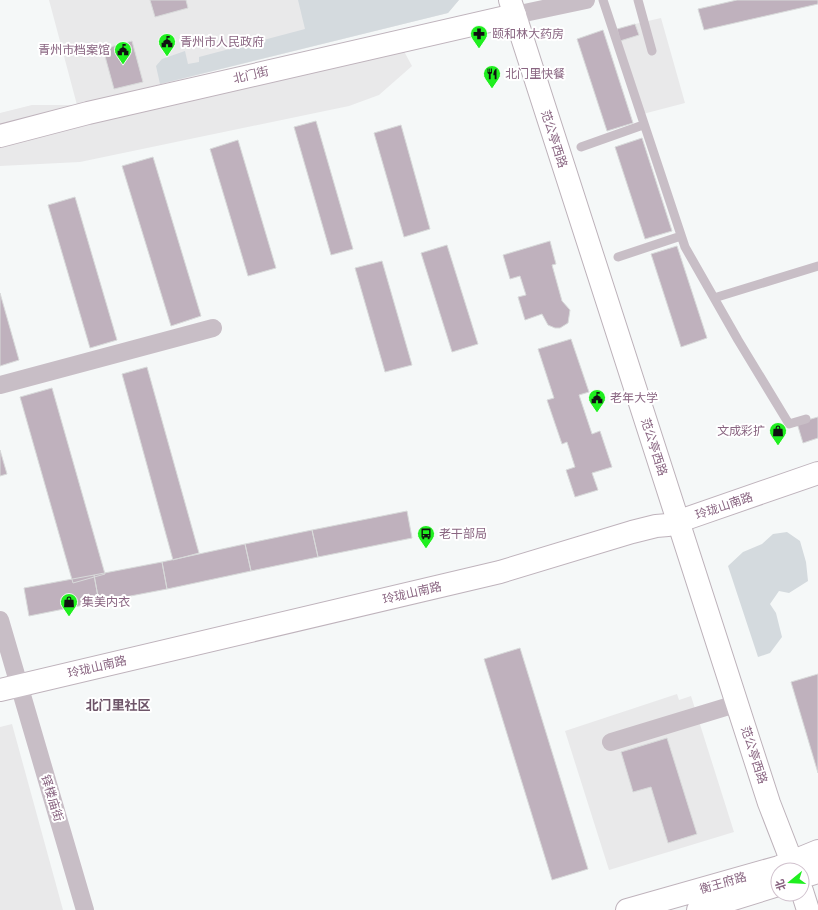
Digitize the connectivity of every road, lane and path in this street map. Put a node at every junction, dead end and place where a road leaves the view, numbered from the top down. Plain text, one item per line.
1 (586, 0) edge
2 (603, 0) edge
3 (638, 0) edge
4 (506, 8) edge
5 (652, 51) dead end
6 (644, 125) junction
7 (0, 136) edge
8 (581, 147) dead end
9 (681, 236) junction
10 (618, 257) dead end
11 (818, 266) edge
12 (714, 298) junction
13 (213, 328) dead end
14 (0, 385) edge
15 (806, 419) dead end
16 (818, 474) edge
17 (673, 523) junction
18 (0, 620) edge
19 (9, 688) edge
20 (726, 707) junction
21 (610, 742) dead end
22 (818, 852) edge
23 (782, 862) edge
24 (784, 862) edge
25 (802, 862) edge
26 (770, 876) edge
27 (770, 879) edge
28 (85, 910) edge
29 (627, 910) edge
30 (698, 910) edge

1 - 4 street
2 - 6 lane
3 - 5 lane
4 - 7 main road, 北门街
4 - 17 main road, 范公亭西路
6 - 8 lane
6 - 9 lane
9 - 10 lane
9 - 12 lane
11 - 12 lane
12 - 15 lane
13 - 14 street
16 - 17 main road, 玲珑山南路
17 - 19 main road, 玲珑山南路
17 - 20 main road, 范公亭西路
17 - 24 main road, 范公亭西路
18 - 19 street, 铎楼庙街
19 - 28 street, 铎楼庙街
20 - 21 street
20 - 23 main road, 范公亭西路
22 - 25 main road, 衡王府路
26 - 29 main road, 衡王府路
27 - 30 main road, 衡王府路

